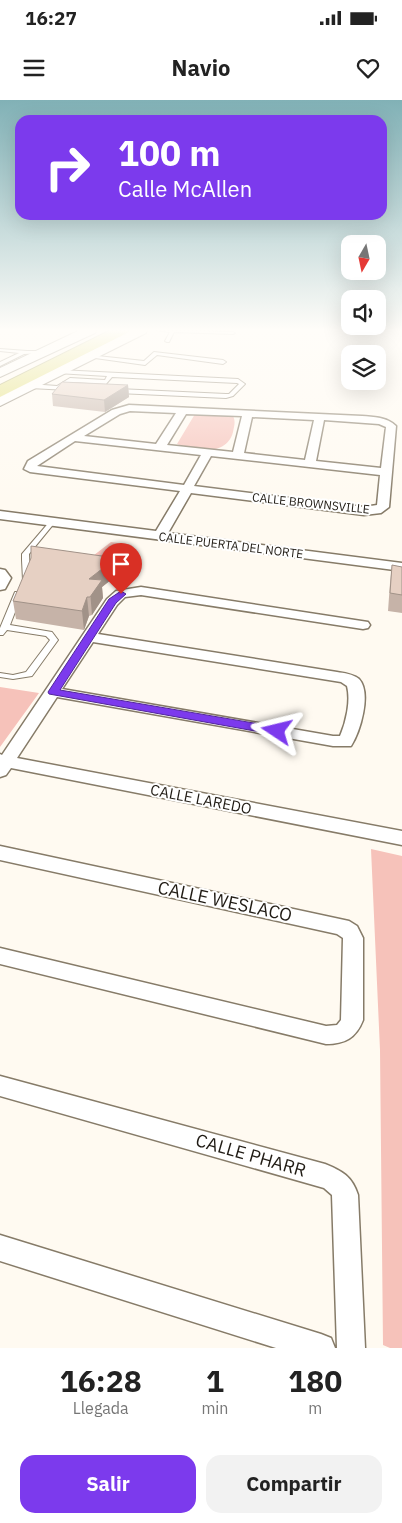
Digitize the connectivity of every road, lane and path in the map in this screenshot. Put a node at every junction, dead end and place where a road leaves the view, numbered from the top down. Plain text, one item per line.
1 (26, 388) edge
2 (237, 388) edge
3 (107, 390) edge
4 (0, 402) edge
5 (183, 410) junction
6 (248, 414) junction
7 (320, 418) junction
8 (75, 438) junction
9 (159, 448) junction
10 (207, 454) junction
11 (237, 457) junction
12 (309, 465) junction
13 (387, 472) junction
14 (187, 489) junction
15 (0, 515) edge
16 (52, 522) junction
17 (160, 536) junction
18 (402, 567) edge
19 (363, 625) dead end
20 (2, 630) edge
21 (89, 637) junction
22 (0, 675) edge
23 (53, 692) junction
24 (2, 764) edge
25 (402, 838) edge
26 (0, 853) edge
27 (0, 956) edge
28 (0, 1086) edge
29 (0, 1248) edge
30 (321, 1348) edge
31 (351, 1348) edge

1 - 4 street
2 - 3 lane
5 - 6 street, CALLE BROWNSVILLE
5 - 8 street, CALLE BROWNSVILLE
5 - 9 street
6 - 7 street, CALLE BROWNSVILLE
6 - 11 street
7 - 12 street
7 - 13 street, CALLE BROWNSVILLE
8 - 9 street
8 - 14 street, CALLE BROWNSVILLE
9 - 10 street
10 - 11 street
10 - 14 street
11 - 12 street
12 - 13 street
13 - 14 street, CALLE BROWNSVILLE
14 - 17 street
15 - 16 street, CALLE PUERTA DEL NORTE
16 - 17 street, CALLE PUERTA DEL NORTE
16 - 20 lane
17 - 18 street, CALLE PUERTA DEL NORTE
19 - 21 street
20 - 22 lane
21 - 23 street
21 - 23 street
23 - 24 street
24 - 25 street, CALLE LAREDO
26 - 27 street, CALLE WESLACO
28 - 31 street, CALLE PHARR
29 - 30 street

